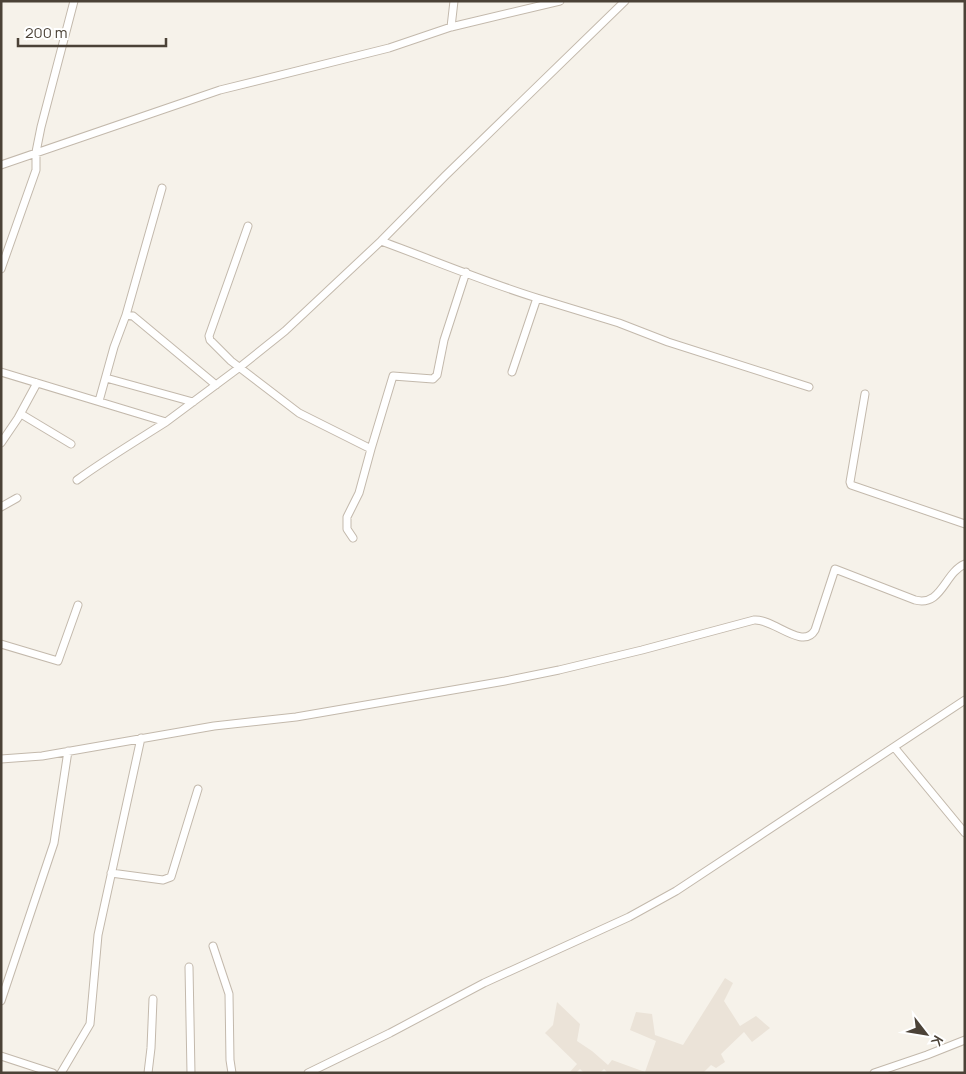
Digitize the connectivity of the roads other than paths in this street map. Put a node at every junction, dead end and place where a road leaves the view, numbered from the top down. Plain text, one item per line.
1 (74, 1) edge
2 (454, 1) edge
3 (560, 1) edge
4 (625, 1) edge
5 (451, 27) junction
6 (36, 152) junction
7 (1, 165) edge
8 (162, 188) dead end
9 (248, 226) dead end
10 (381, 241) junction
11 (1, 269) edge
12 (466, 272) junction
13 (538, 298) junction
14 (126, 315) junction
15 (240, 368) junction
16 (1, 372) edge
17 (512, 372) dead end
18 (106, 378) junction
19 (37, 383) junction
20 (216, 384) junction
21 (809, 387) dead end
22 (865, 394) dead end
23 (99, 401) junction
24 (194, 402) junction
25 (20, 414) junction
26 (166, 422) junction
27 (1, 443) edge
28 (70, 444) dead end
29 (371, 449) junction
30 (77, 480) dead end
31 (17, 498) dead end
32 (1, 506) edge
33 (965, 524) edge
34 (353, 538) dead end
35 (965, 564) edge
36 (78, 605) dead end
37 (1, 644) edge
38 (965, 700) edge
39 (141, 738) junction
40 (894, 747) junction
41 (68, 752) junction
42 (1, 759) edge
43 (198, 789) dead end
44 (965, 833) edge
45 (111, 873) junction
46 (214, 946) dead end
47 (189, 966) dead end
48 (152, 999) dead end
49 (1, 1001) edge
50 (965, 1040) edge
51 (1, 1056) edge
52 (53, 1073) edge
53 (61, 1073) edge
54 (148, 1073) edge
55 (190, 1073) edge
56 (232, 1073) edge
57 (308, 1073) edge
58 (874, 1073) edge

1 - 6 street
2 - 5 street
3 - 5 street
4 - 10 street
5 - 6 street
6 - 7 street
6 - 11 street
8 - 14 street
9 - 15 street
10 - 12 street
10 - 15 street
12 - 13 street
12 - 29 street
13 - 17 street
13 - 21 street
14 - 18 street
14 - 20 street
15 - 20 street
15 - 29 street
16 - 19 street
18 - 23 street
18 - 24 street
19 - 23 street
19 - 25 street
20 - 24 street
22 - 33 street
23 - 26 street
24 - 26 street
25 - 27 street
25 - 28 street
26 - 30 street
29 - 34 street
31 - 32 street
35 - 39 street
36 - 37 street
38 - 40 street
39 - 41 street
39 - 45 street
40 - 44 street
40 - 57 street
41 - 42 street
41 - 49 street
43 - 45 street
45 - 53 street
46 - 56 street
47 - 55 street
48 - 54 street
50 - 58 street
51 - 52 street

